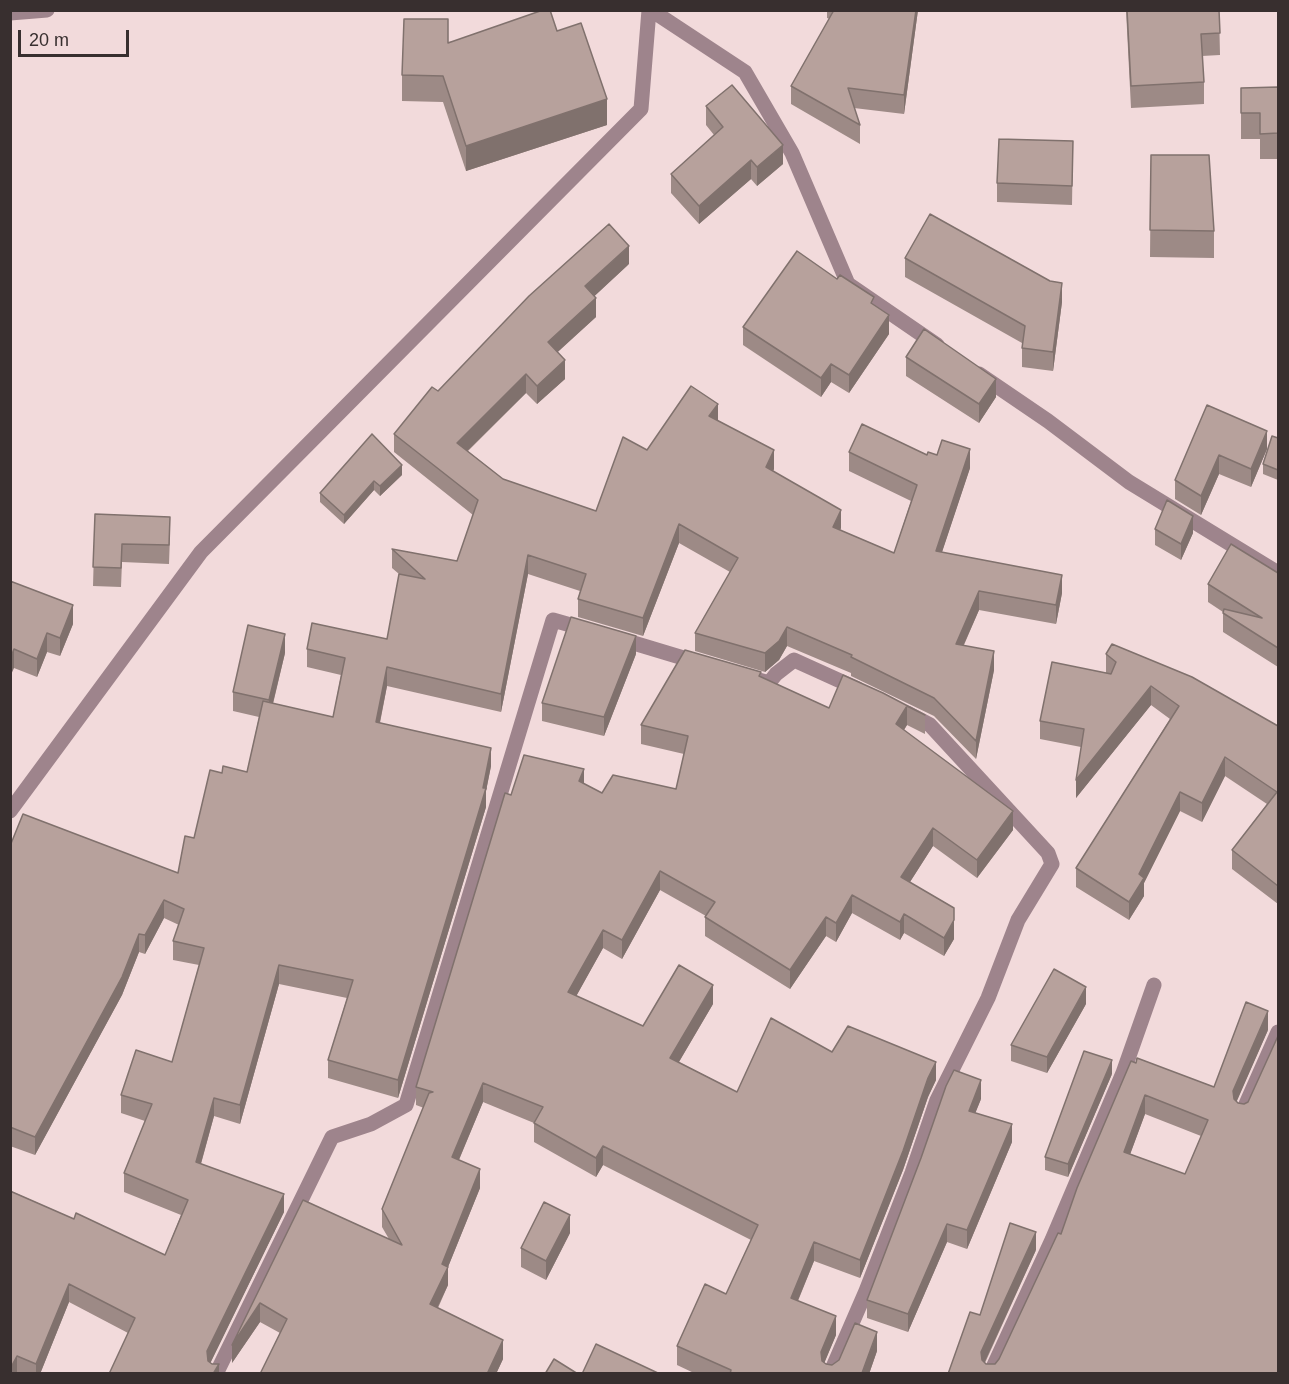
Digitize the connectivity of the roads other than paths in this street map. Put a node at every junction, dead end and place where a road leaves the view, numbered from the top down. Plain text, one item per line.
1 (46, 10) edge
2 (650, 10) edge
3 (10, 14) edge
4 (1278, 573) edge
5 (712, 666) edge
6 (735, 673) edge
7 (867, 693) edge
8 (896, 707) edge
9 (10, 811) edge
10 (1154, 985) dead end
11 (1278, 1032) edge
12 (1242, 1113) edge
13 (216, 1374) edge
14 (830, 1374) edge
15 (990, 1374) edge

1 - 3 street
2 - 4 street
2 - 9 street
5 - 13 street
6 - 7 street
8 - 14 street
10 - 15 street
11 - 12 street

